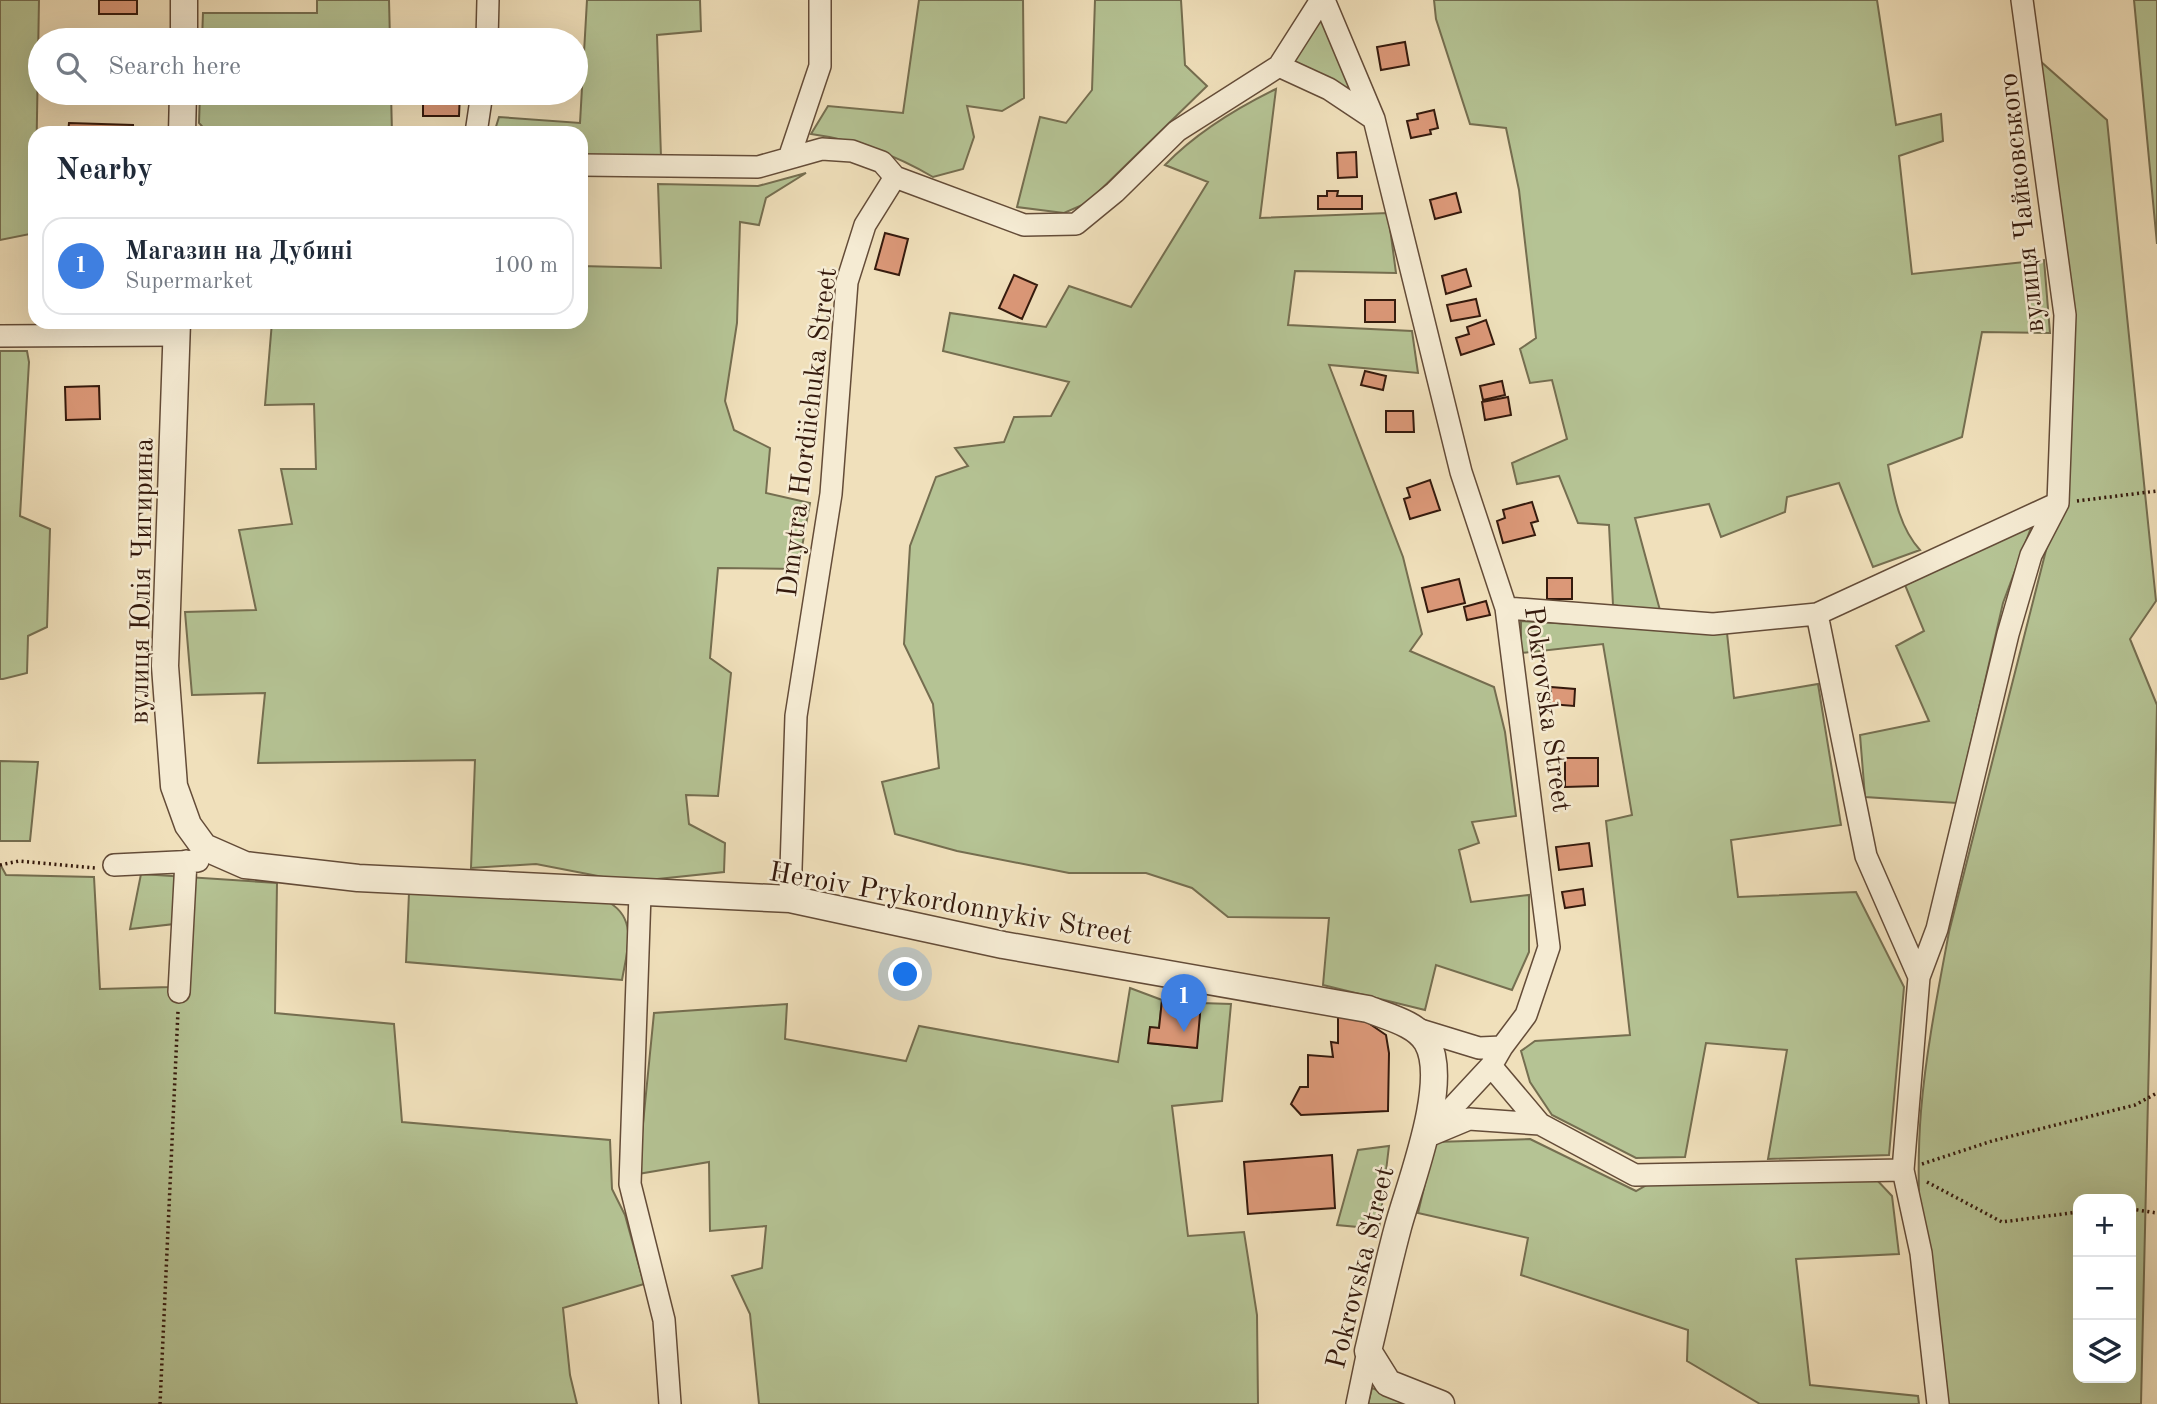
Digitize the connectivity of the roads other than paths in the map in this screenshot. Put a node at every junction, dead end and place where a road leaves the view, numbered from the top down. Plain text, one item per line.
1 (184, 0) edge
2 (488, 0) edge
3 (820, 0) edge
4 (1323, 0) edge
5 (2022, 0) edge
6 (184, 28) edge
7 (487, 28) edge
8 (1279, 66) junction
9 (183, 105) edge
10 (480, 105) edge
11 (1374, 119) junction
12 (182, 126) edge
13 (476, 126) edge
14 (789, 158) junction
15 (588, 165) edge
16 (895, 177) junction
17 (176, 329) edge
18 (0, 336) edge
19 (2058, 503) junction
20 (1506, 608) junction
21 (1817, 614) junction
22 (228, 860) junction
23 (186, 861) junction
24 (114, 865) road end
25 (640, 894) junction
26 (790, 899) junction
27 (1919, 977) junction
28 (179, 992) road end
29 (1417, 1029) junction
30 (1502, 1046) junction
31 (1491, 1066) junction
32 (1540, 1124) junction
33 (1425, 1137) junction
34 (1903, 1170) junction
35 (1368, 1351) junction
36 (670, 1404) edge
37 (1357, 1404) edge
38 (1441, 1404) edge
39 (1938, 1404) edge

1 - 6 street
2 - 7 street
3 - 14 street
4 - 8 street
4 - 11 street, Pokrovska Street
5 - 19 street, вулиця Чайковського
8 - 11 street
8 - 16 street
9 - 12 street
10 - 13 street
11 - 20 street, Pokrovska Street
14 - 15 street
14 - 16 street
16 - 26 street, Dmytra Hordiichuka Street
17 - 18 street
17 - 22 street, вулиця Юлія Чигирина
19 - 21 street
19 - 27 street
20 - 21 street
20 - 30 street, Pokrovska Street
21 - 27 street
22 - 23 street, Heroiv Prykordonnykiv Street
22 - 25 street, Heroiv Prykordonnykiv Street
23 - 24 street, Heroiv Prykordonnykiv Street
23 - 28 street
25 - 26 street, Heroiv Prykordonnykiv Street
25 - 36 street
26 - 29 street, Heroiv Prykordonnykiv Street
27 - 34 street
29 - 30 street
29 - 33 street
30 - 31 street, Pokrovska Street
31 - 32 street
31 - 33 street, Pokrovska Street
32 - 33 street
32 - 34 street
33 - 35 street, Pokrovska Street
34 - 39 street
35 - 37 street, Pokrovska Street
35 - 38 street

